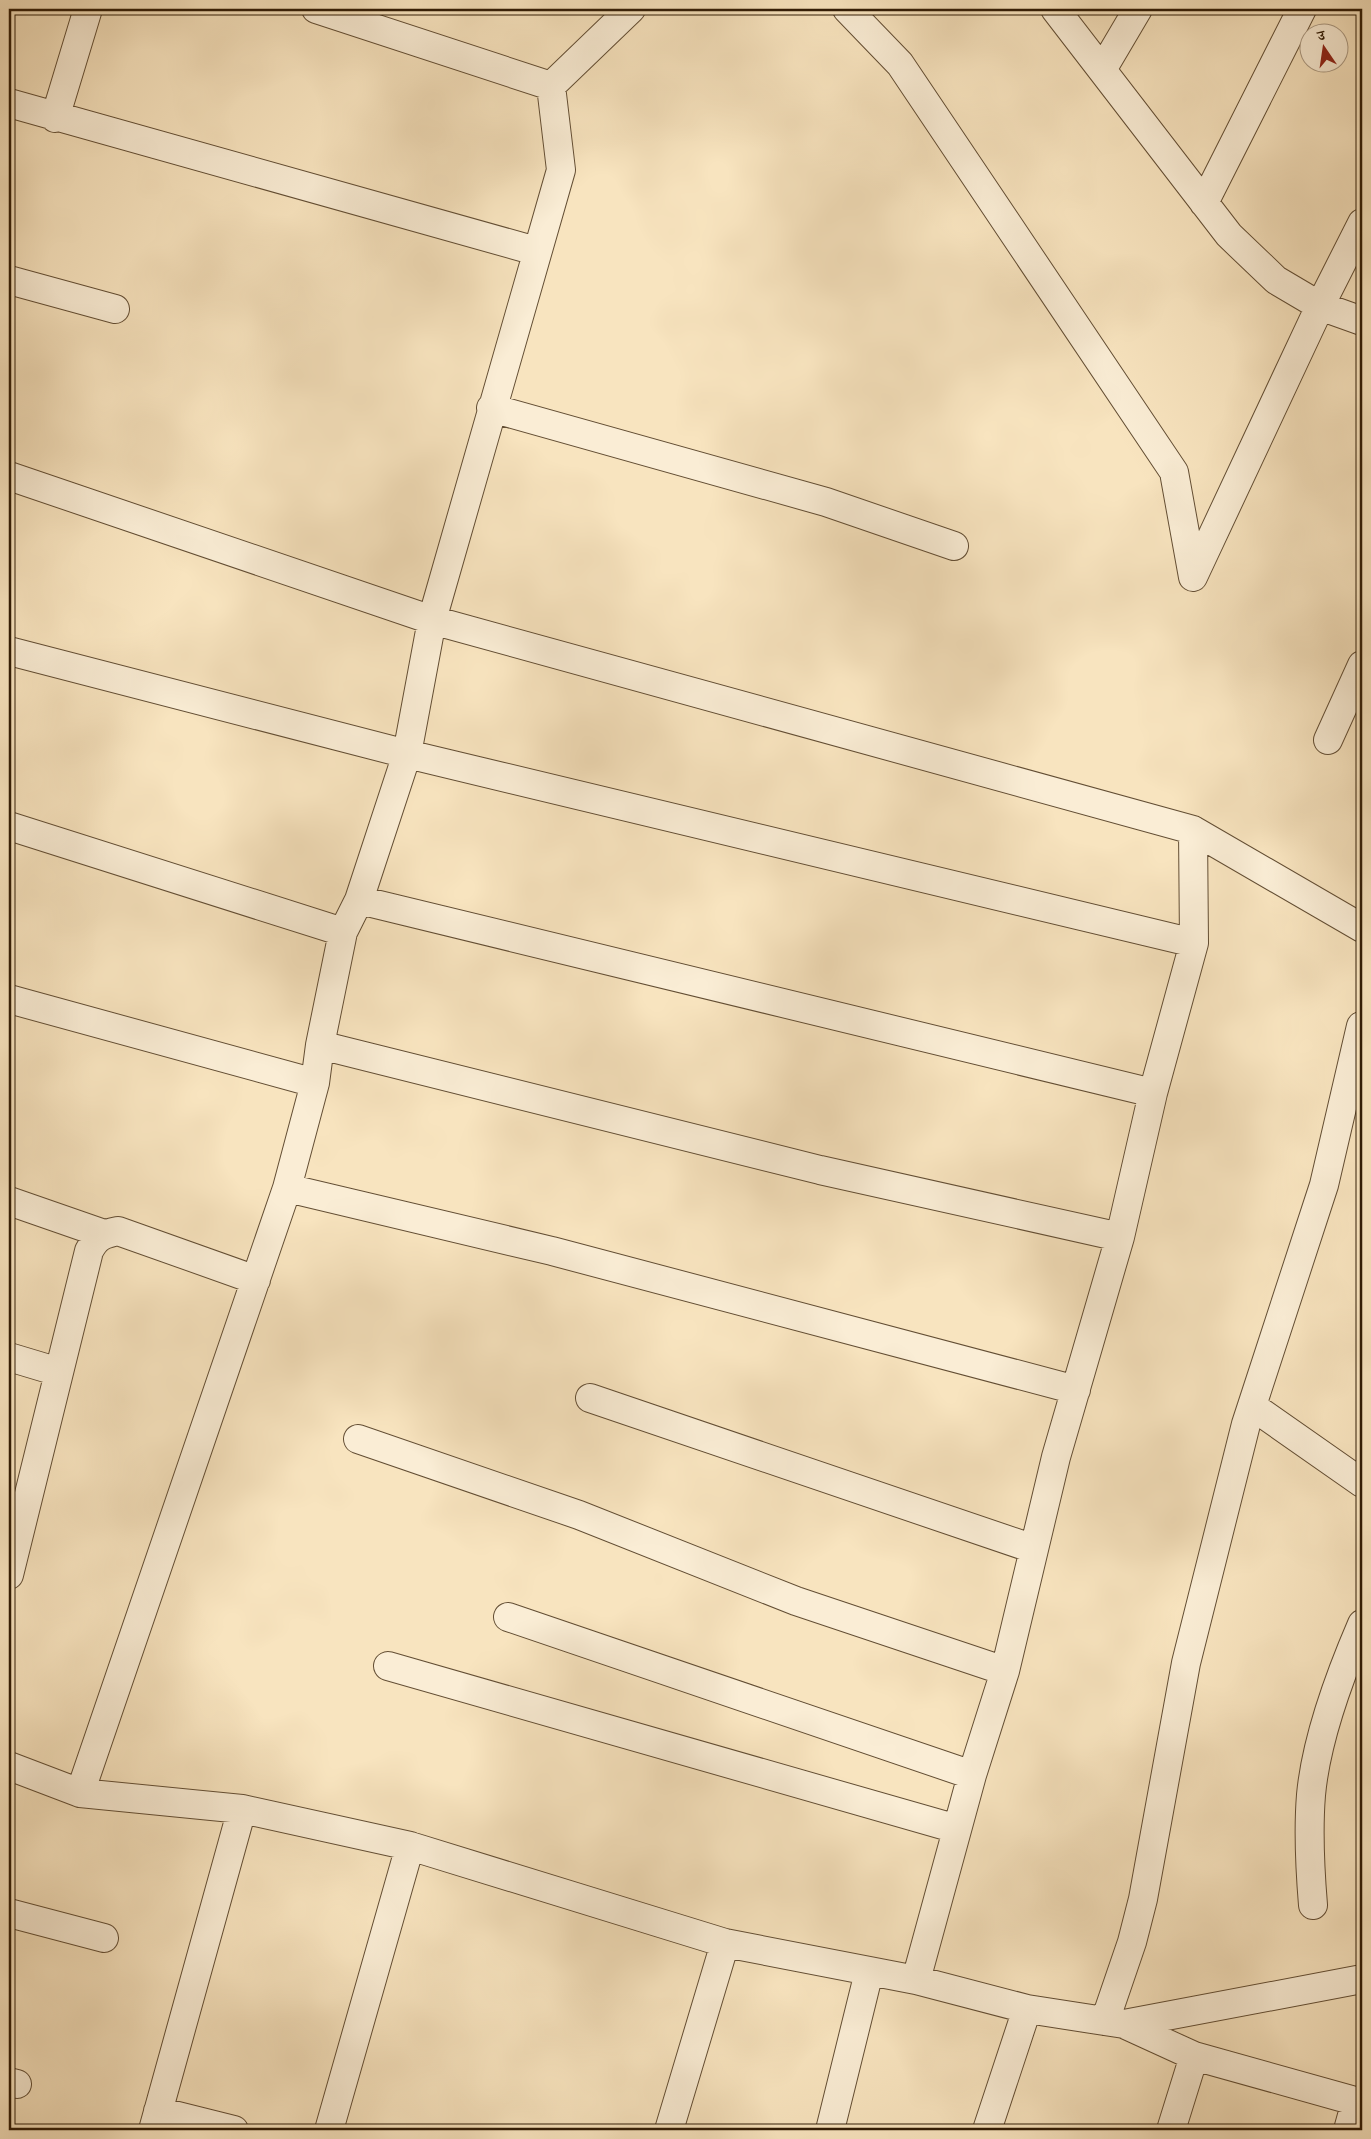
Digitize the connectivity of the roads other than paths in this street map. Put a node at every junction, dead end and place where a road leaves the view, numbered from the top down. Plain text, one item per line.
1 (88, 9) edge
2 (316, 9) edge
3 (631, 9) edge
4 (847, 9) edge
5 (1055, 9) edge
6 (1138, 9) edge
7 (1302, 9) edge
8 (1102, 70) junction
9 (551, 86) junction
10 (9, 104) edge
11 (55, 118) junction
12 (1204, 203) junction
13 (1362, 223) edge
14 (536, 251) junction
15 (9, 280) edge
16 (1320, 306) junction
17 (115, 310) dead end
18 (1362, 321) edge
19 (491, 408) junction
20 (9, 476) edge
21 (954, 546) dead end
22 (432, 620) junction
23 (9, 651) edge
24 (1362, 665) edge
25 (1328, 740) dead end
26 (407, 754) junction
27 (9, 826) edge
28 (1193, 830) junction
29 (359, 900) junction
30 (1362, 928) edge
31 (343, 932) junction
32 (1194, 944) junction
33 (9, 1000) edge
34 (1361, 1026) edge
35 (320, 1045) junction
36 (315, 1082) junction
37 (1153, 1093) junction
38 (287, 1188) junction
39 (9, 1201) edge
40 (104, 1234) junction
41 (1120, 1237) junction
42 (256, 1280) junction
43 (9, 1357) edge
44 (59, 1372) junction
45 (1076, 1390) junction
46 (590, 1398) dead end
47 (1252, 1406) junction
48 (358, 1439) dead end
49 (1362, 1483) edge
50 (1034, 1549) junction
51 (9, 1575) edge
52 (508, 1617) dead end
53 (1362, 1624) edge
54 (388, 1666) dead end
55 (1005, 1671) junction
56 (9, 1766) edge
57 (972, 1775) junction
58 (80, 1793) junction
59 (242, 1809) junction
60 (957, 1829) junction
61 (410, 1846) junction
62 (1313, 1905) dead end
63 (9, 1913) edge
64 (104, 1938) dead end
65 (725, 1943) junction
66 (869, 1972) junction
67 (1362, 1979) edge
68 (916, 1980) junction
69 (1027, 2009) junction
70 (1115, 2022) junction
71 (1194, 2056) junction
72 (1359, 2102) edge
73 (155, 2121) edge
74 (234, 2130) edge
75 (329, 2130) edge
76 (670, 2130) edge
77 (830, 2130) edge
78 (987, 2130) edge
79 (1171, 2130) edge
80 (1348, 2130) edge

1 - 11 street
2 - 9 street
3 - 9 street
4 - 16 street
5 - 8 street
6 - 8 street
7 - 12 street
8 - 12 street
9 - 14 street
10 - 11 street
11 - 14 street
12 - 16 street
13 - 16 street
14 - 19 street
15 - 17 street
16 - 18 street
19 - 21 street
19 - 22 street
20 - 22 street
22 - 26 street
22 - 28 street
23 - 26 street
24 - 25 street
26 - 29 street
26 - 32 street
27 - 31 street
28 - 30 street
28 - 32 street
29 - 31 street
29 - 37 street
31 - 35 street
32 - 37 street
33 - 36 street
34 - 47 street
35 - 36 street
35 - 41 street
36 - 38 street
37 - 41 street
38 - 42 street
38 - 45 street
39 - 40 street
40 - 42 street
40 - 44 street
41 - 45 street
42 - 58 street
43 - 44 street
44 - 51 street
45 - 50 street
46 - 50 street
47 - 49 street
47 - 70 street
48 - 55 street
50 - 55 street
52 - 57 street
53 - 62 street
54 - 60 street
55 - 57 street
56 - 58 street
57 - 60 street
58 - 59 street
59 - 61 street
59 - 73 street
60 - 68 street
61 - 65 street
61 - 75 street
63 - 64 street
65 - 66 street
65 - 76 street
66 - 68 street
66 - 77 street
67 - 70 street
68 - 69 street
69 - 70 street
69 - 78 street
70 - 71 street
71 - 72 street
71 - 79 street
72 - 80 street
73 - 74 street

